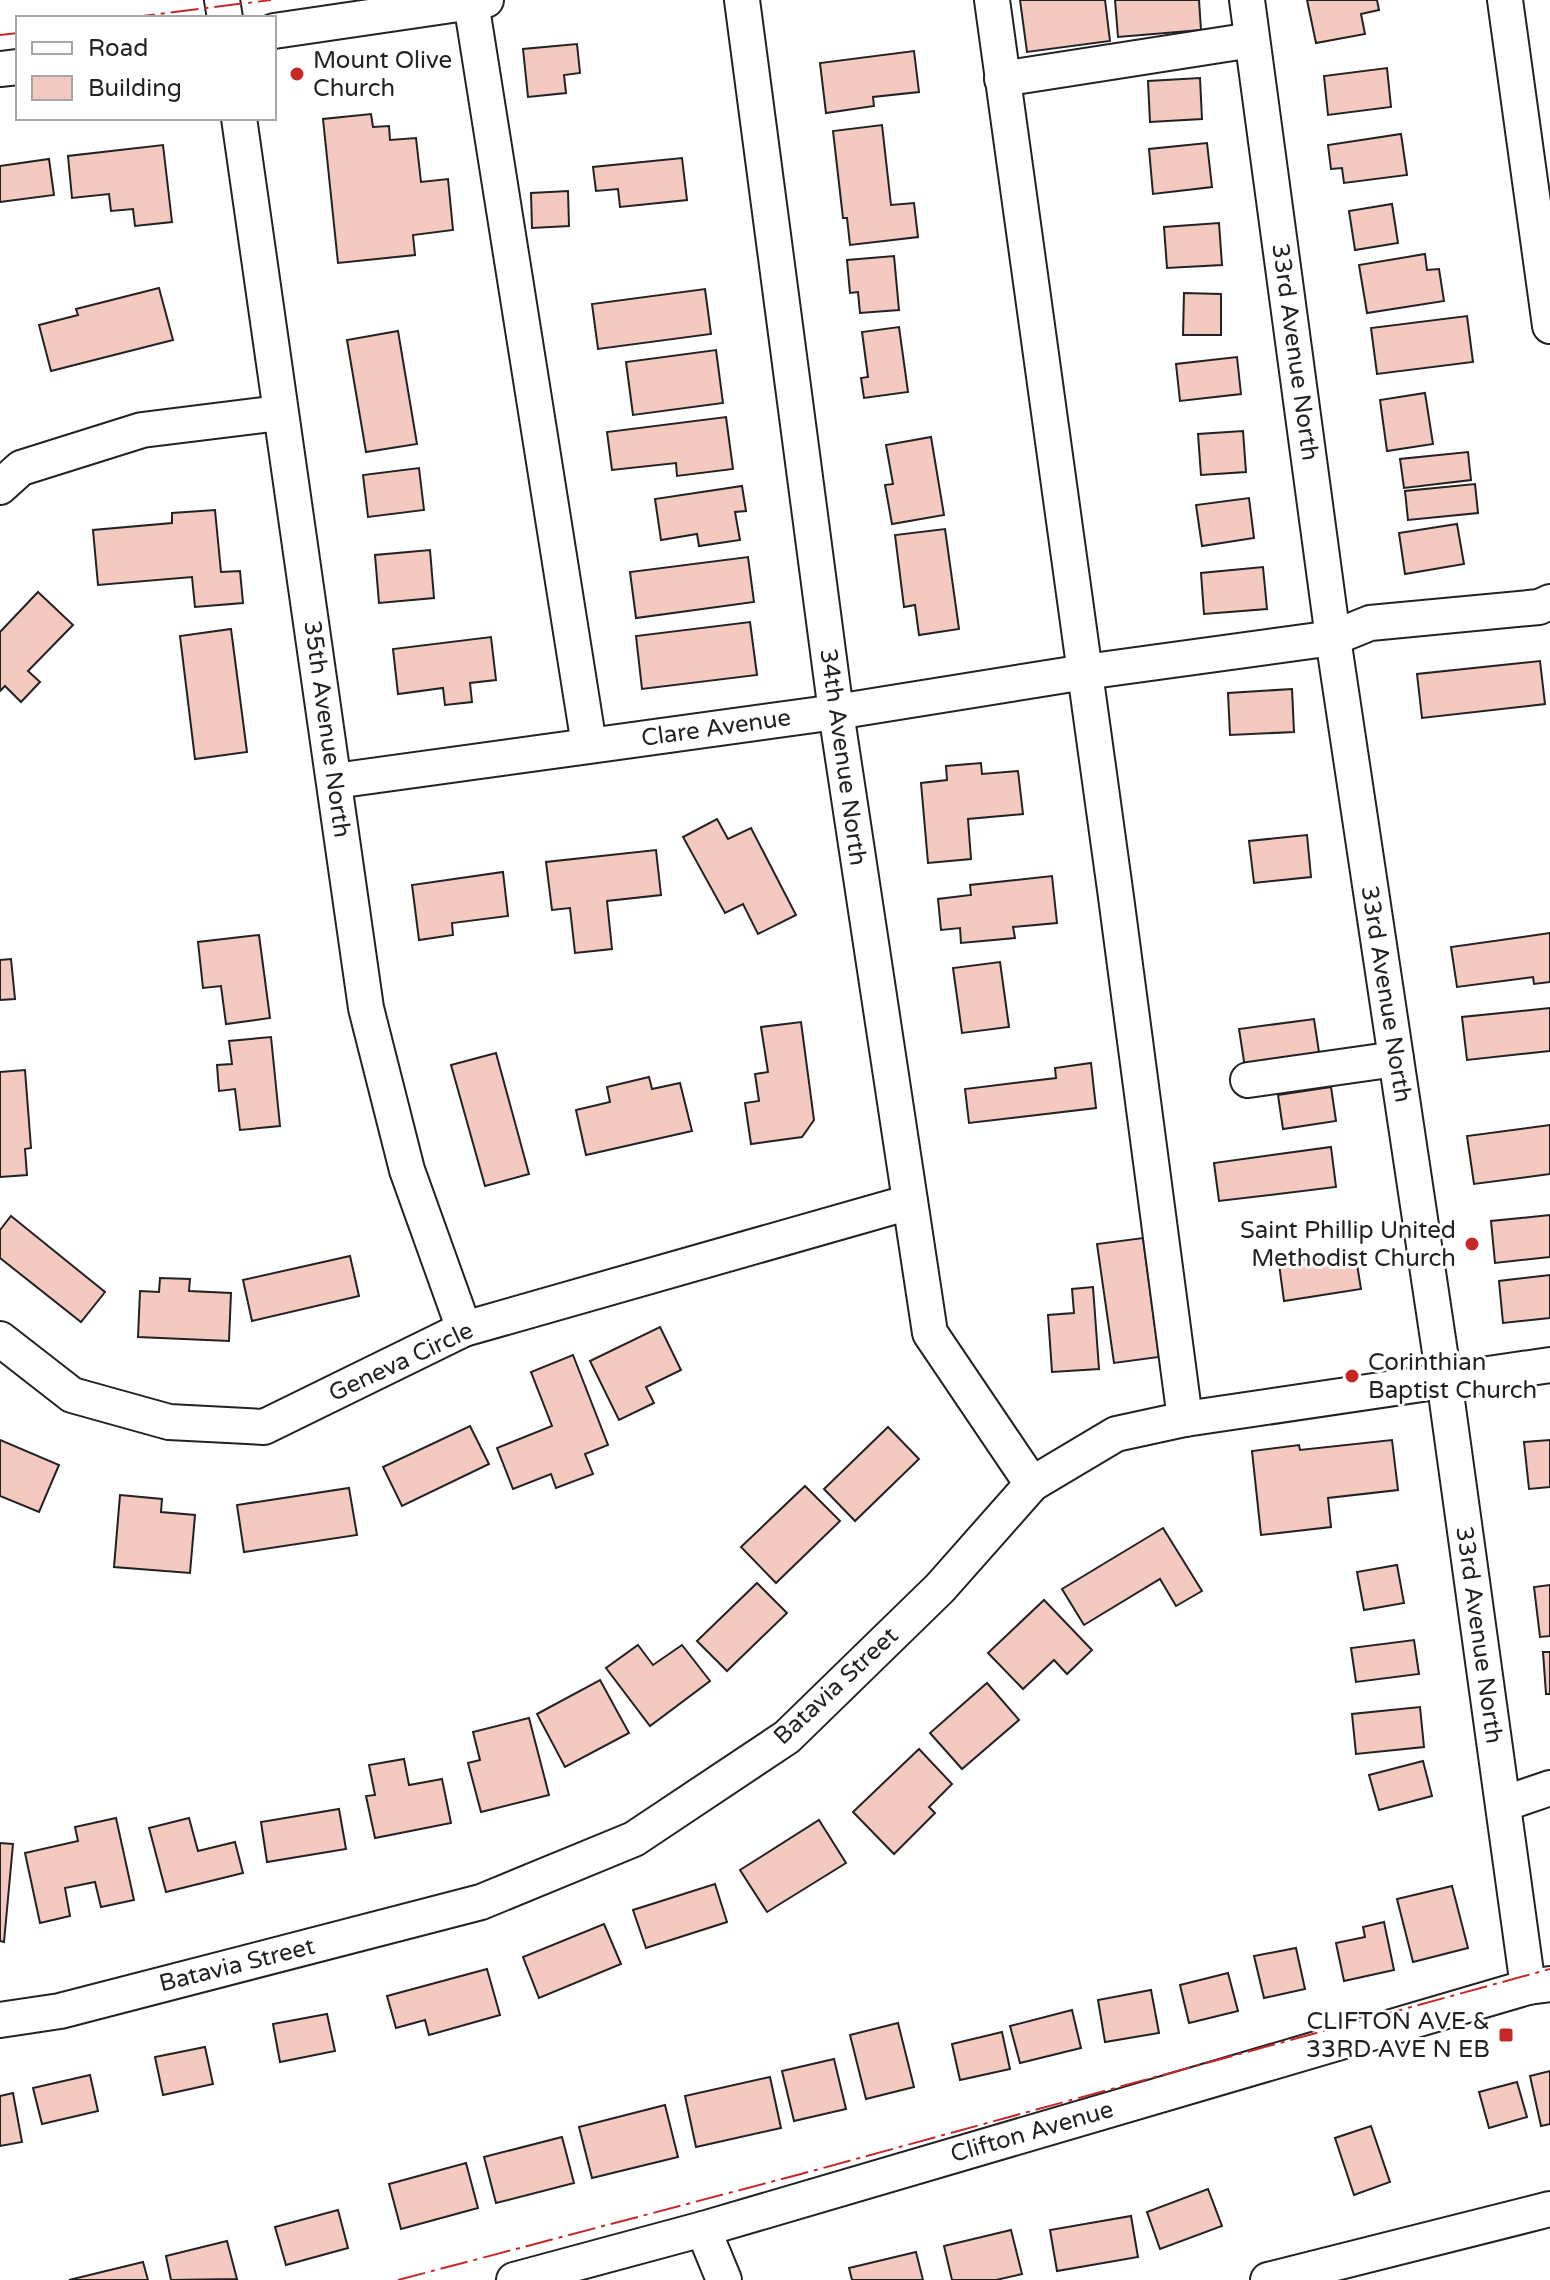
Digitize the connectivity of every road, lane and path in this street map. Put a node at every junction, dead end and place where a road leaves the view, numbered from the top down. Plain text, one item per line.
1 (742, 0) edge
2 (992, 0) edge
3 (1247, 0) edge
4 (1505, 0) edge
5 (478, 1) edge
6 (276, 31) edge
7 (1252, 40) junction
8 (1002, 79) junction
9 (239, 120) edge
10 (1550, 326) edge
11 (280, 413) junction
12 (0, 487) edge
13 (1550, 602) edge
14 (1333, 638) junction
15 (1085, 672) junction
16 (836, 712) junction
17 (589, 745) junction
18 (335, 781) junction
19 (1396, 1059) junction
20 (1248, 1080) dead end
21 (910, 1202) junction
22 (464, 1329) junction
23 (0, 1339) edge
24 (1550, 1365) edge
25 (1444, 1379) junction
26 (1185, 1419) junction
27 (1032, 1484) junction
28 (1550, 1788) edge
29 (1503, 1804) junction
30 (1539, 1986) edge
31 (0, 2020) edge
32 (1550, 2209) edge
33 (703, 2229) junction
34 (514, 2280) edge
35 (724, 2280) edge
36 (1268, 2280) edge

1 - 16 street, 34th Avenue North
2 - 8 street
3 - 7 street, 33rd Avenue North
4 - 10 street
5 - 6 street
5 - 17 street
7 - 8 street
7 - 14 street, 33rd Avenue North
8 - 15 street
9 - 11 street, 35th Avenue North
11 - 12 street
11 - 18 street, 35th Avenue North
13 - 14 street, Clare Avenue
14 - 15 street, Clare Avenue
14 - 19 street, 33rd Avenue North
15 - 16 street, Clare Avenue
15 - 26 street
16 - 17 street, Clare Avenue
16 - 21 street, 34th Avenue North
17 - 18 street, Clare Avenue
18 - 22 street, 35th Avenue North
19 - 20 street
19 - 25 street, 33rd Avenue North
21 - 22 street, Geneva Circle
21 - 27 street, 34th Avenue North
22 - 23 street, Geneva Circle
24 - 25 street, Batavia Street
25 - 26 street, Batavia Street
25 - 29 street, 33rd Avenue North
26 - 27 street, Batavia Street
27 - 31 street, Batavia Street
28 - 29 street
29 - 30 street, 33rd Avenue North
30 - 33 street, Clifton Avenue
32 - 36 street
33 - 34 street, Clifton Avenue
33 - 35 street

